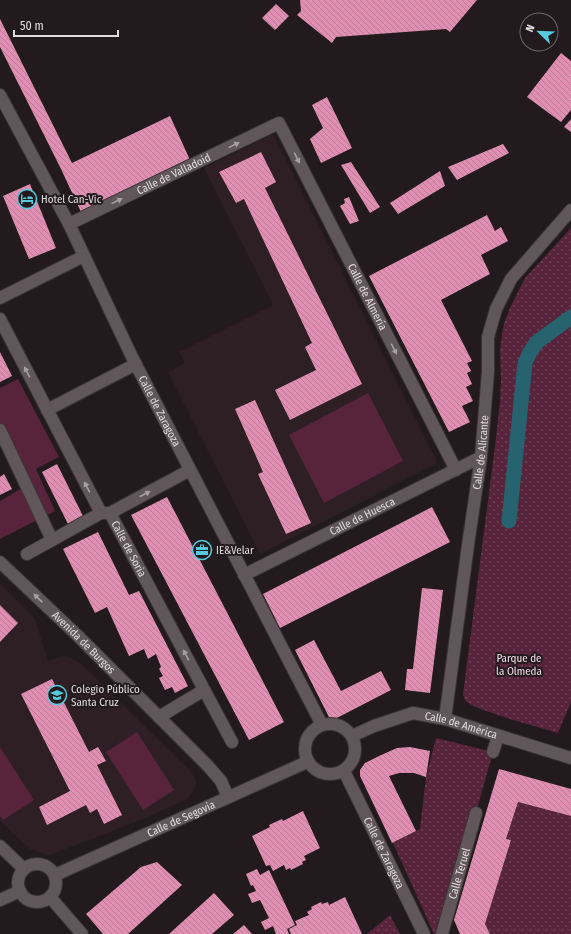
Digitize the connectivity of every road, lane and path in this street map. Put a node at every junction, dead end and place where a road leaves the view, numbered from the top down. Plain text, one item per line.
1 (0, 95) edge
2 (279, 123) joint
3 (571, 210) edge
4 (69, 224) junction
5 (84, 256) junction
6 (0, 298) edge
7 (0, 319) edge
8 (136, 364) junction
9 (47, 410) junction
10 (0, 430) edge
11 (481, 457) junction
12 (190, 470) junction
13 (456, 470) junction
14 (106, 513) junction
15 (52, 540) junction
16 (27, 554) dead end
17 (0, 562) edge
18 (244, 575) junction
19 (204, 690) junction
20 (159, 717) junction
21 (445, 719) junction
22 (322, 725) junction
23 (352, 736) junction
24 (498, 736) junction
25 (232, 742) dead end
26 (493, 752) dead end
27 (571, 758) edge
28 (308, 762) junction
29 (344, 771) junction
30 (228, 797) junction
31 (476, 813) dead end
32 (0, 846) edge
33 (24, 870) junction
34 (55, 875) junction
35 (20, 891) junction
36 (50, 897) junction
37 (0, 900) edge
38 (82, 934) edge
39 (424, 934) edge
40 (442, 934) edge

1 - 4 street, Calle de Zaragoza
4 -> 2 street, Calle de Valladoid
2 -> 13 street, Calle de Almería
3 - 11 street, Calle de Alicante
4 - 5 street, Calle de Zaragoza
5 - 6 street
5 - 8 street, Calle de Zaragoza
9 -> 7 street, Calle de Soria
8 - 9 street
8 - 12 street, Calle de Zaragoza
14 -> 9 street, Calle de Soria
10 - 15 street
11 - 13 street, Calle de Huesca
11 - 21 street, Calle de Alicante
14 -> 12 street
12 - 18 street, Calle de Zaragoza
13 - 18 street, Calle de Huesca
14 - 15 street
19 -> 14 street, Calle de Soria
15 - 16 street
20 -> 17 street, Avenida de Burgos
18 - 22 street, Calle de Zaragoza
19 - 20 street
19 - 25 street, Calle de Soria
20 - 30 street, Avenida de Burgos
21 - 23 street, Calle de América
21 - 24 street, Calle de América
22 - 23 street
22 - 28 street
23 - 29 street
24 - 26 street
24 - 27 street, Calle de América
28 - 29 street
28 - 30 street, Calle de Segovia
29 - 39 street, Calle de Zaragoza
30 - 34 street, Calle de Segovia
31 - 40 street, Calle Teruel
32 - 33 street
33 - 34 street
33 - 35 street
34 - 36 street
35 - 36 street
35 - 37 street
36 - 38 street

